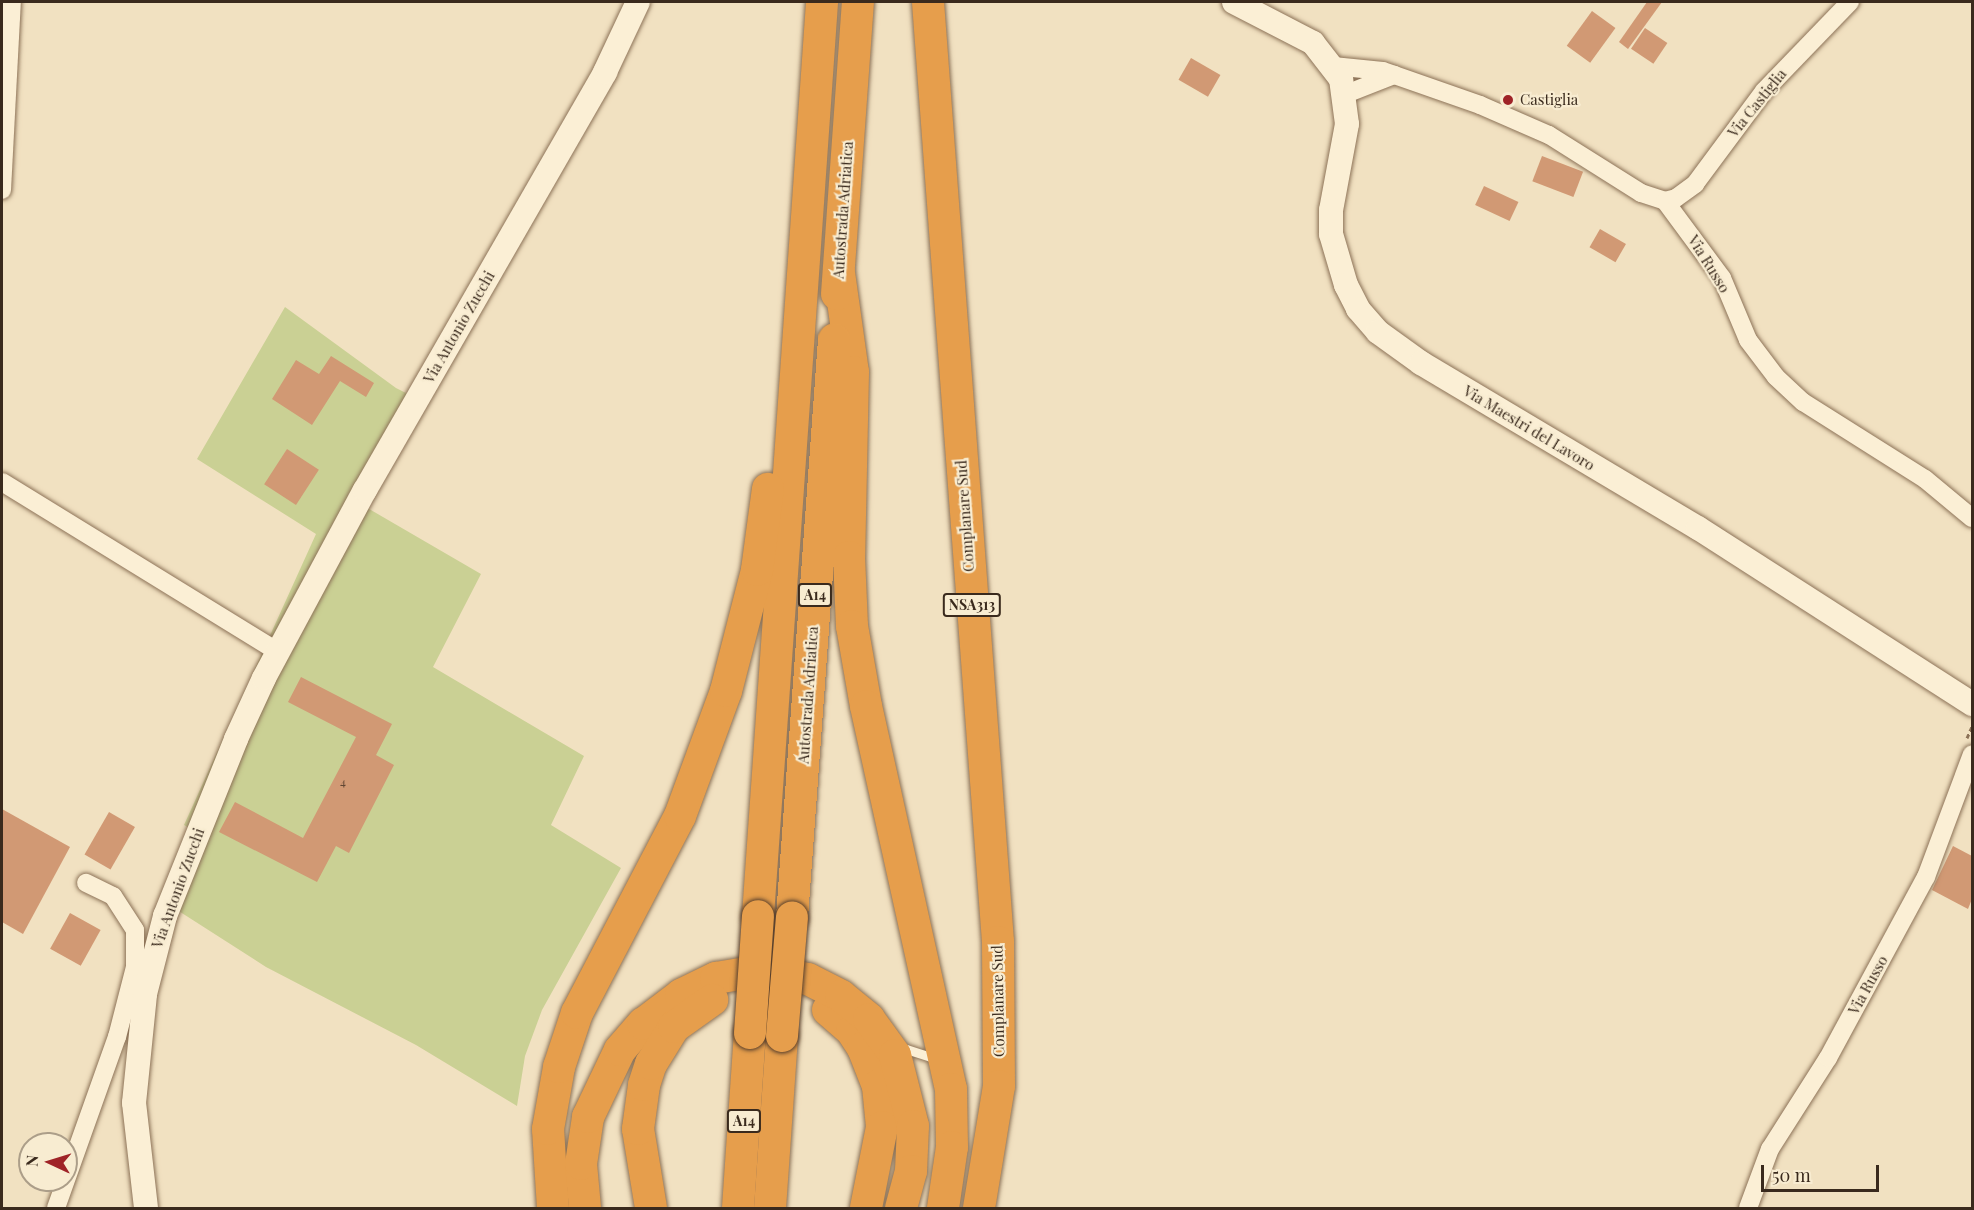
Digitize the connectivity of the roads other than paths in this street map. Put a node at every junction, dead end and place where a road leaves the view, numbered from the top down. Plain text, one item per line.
1 (12, 2) edge
2 (638, 2) edge
3 (822, 2) edge
4 (858, 2) edge
5 (928, 2) edge
6 (1234, 2) edge
7 (1850, 2) edge
8 (1334, 66) junction
9 (1396, 75) junction
10 (1346, 94) junction
11 (2, 189) edge
12 (1665, 201) junction
13 (839, 273) junction
14 (796, 375) junction
15 (2, 482) edge
16 (1972, 519) edge
17 (278, 652) junction
18 (1896, 652) junction
19 (1972, 693) edge
20 (1972, 704) edge
21 (1969, 748) edge
22 (86, 883) dead end
23 (889, 1044) junction
24 (946, 1062) junction
25 (903, 1200) edge
26 (56, 1209) edge
27 (146, 1209) edge
28 (553, 1209) edge
29 (585, 1209) edge
30 (651, 1209) edge
31 (738, 1209) edge
32 (770, 1209) edge
33 (866, 1209) edge
34 (943, 1209) edge
35 (979, 1209) edge
36 (1748, 1209) edge

1 - 11 street
2 - 17 main road, Via Antonio Zucchi
3 - 14 highway, A14
4 - 13 highway, Autostrada Adriatica / A14
5 - 35 highway, Complanare Sud / NSA313
6 - 8 main road
7 - 12 street, Via Castiglia
8 - 9 street
8 - 10 main road
9 - 10 street
9 - 12 street
10 - 18 main road, Via Maestri del Lavoro
12 - 16 street, Via Russo
13 - 24 highway
13 - 32 highway, Autostrada Adriatica / A14, bridge
14 - 28 highway
14 - 31 highway, A14, bridge
15 - 17 street
17 - 27 main road, Via Antonio Zucchi
18 - 19 main road, Via Maestri del Lavoro
18 - 20 main road, Via Maestri del Lavoro
21 - 36 street, Via Russo
22 - 26 street, Via Antonio Zucchi
23 - 24 lane
23 - 25 highway
23 - 29 highway
24 - 34 highway
30 - 33 highway

